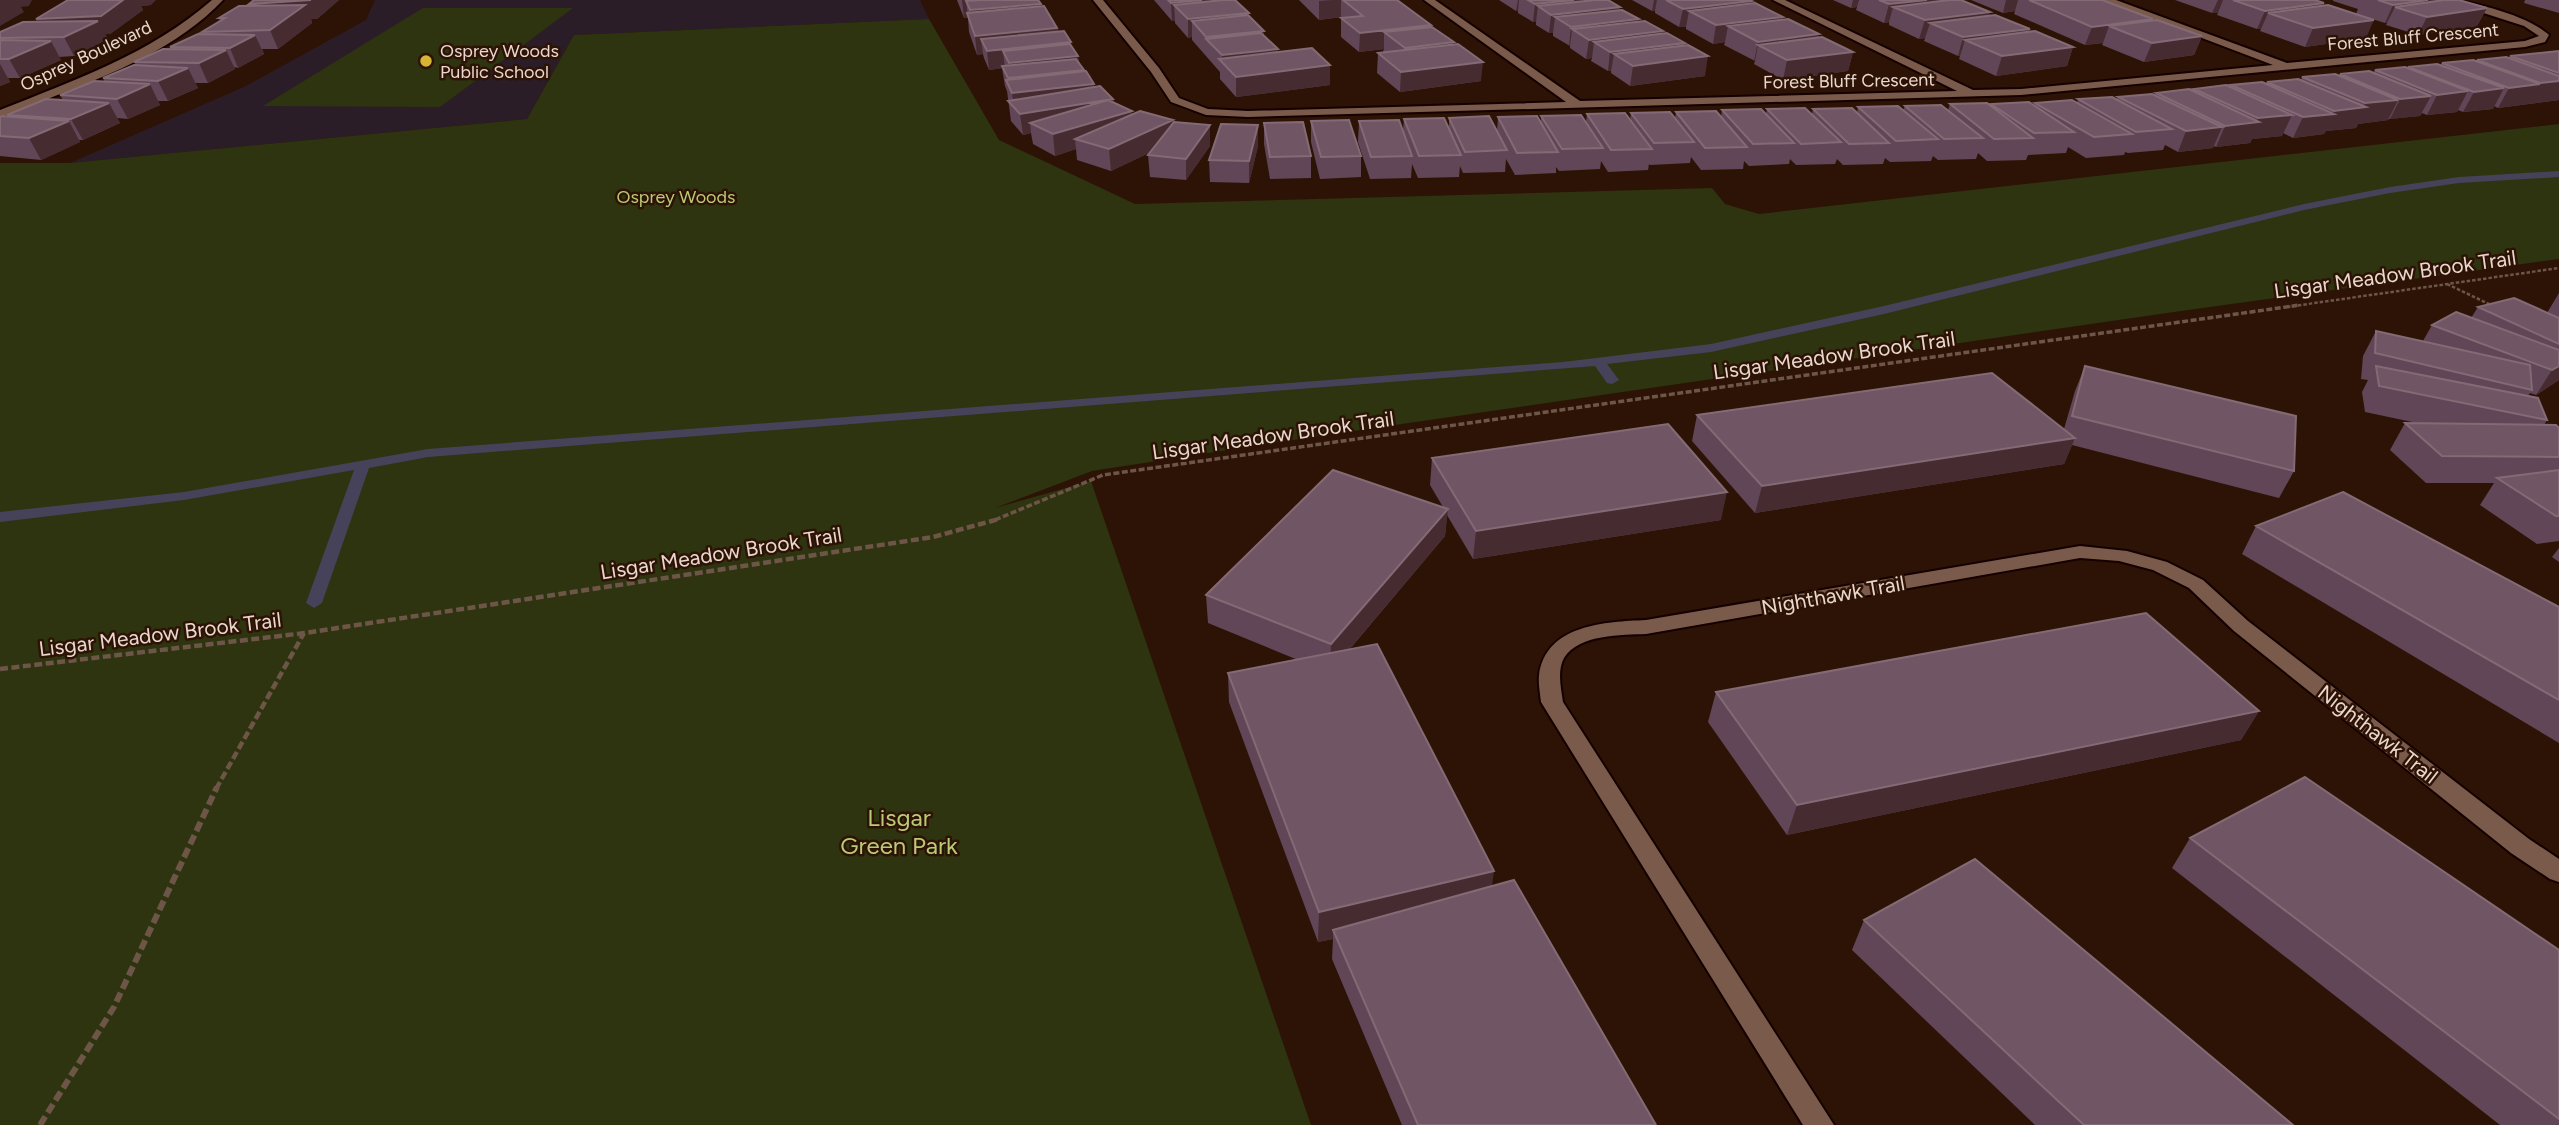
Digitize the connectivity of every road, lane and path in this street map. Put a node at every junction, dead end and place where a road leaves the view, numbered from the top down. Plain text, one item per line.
1 (218, 0) edge
2 (1098, 0) edge
3 (1430, 0) edge
4 (1778, 0) edge
5 (2107, 0) edge
6 (2448, 0) edge
7 (2287, 66) junction
8 (1973, 94) junction
9 (1577, 104) junction
10 (0, 114) edge
11 (2559, 268) edge
12 (2446, 284) junction
13 (2498, 309) edge
14 (305, 633) junction
15 (0, 669) edge
16 (2559, 872) edge
17 (40, 1125) edge
18 (1819, 1125) edge

1 - 10 street, Osprey Boulevard
2 - 9 street, Forest Bluff Crescent
3 - 9 street
4 - 8 street
5 - 7 street
6 - 7 street, Forest Bluff Crescent
7 - 8 street, Forest Bluff Crescent
8 - 9 street, Forest Bluff Crescent
11 - 12 path, Lisgar Meadow Brook Trail
12 - 13 path
12 - 14 path, Lisgar Meadow Brook Trail
14 - 15 path, Lisgar Meadow Brook Trail
14 - 17 path
16 - 18 street, Nighthawk Trail

